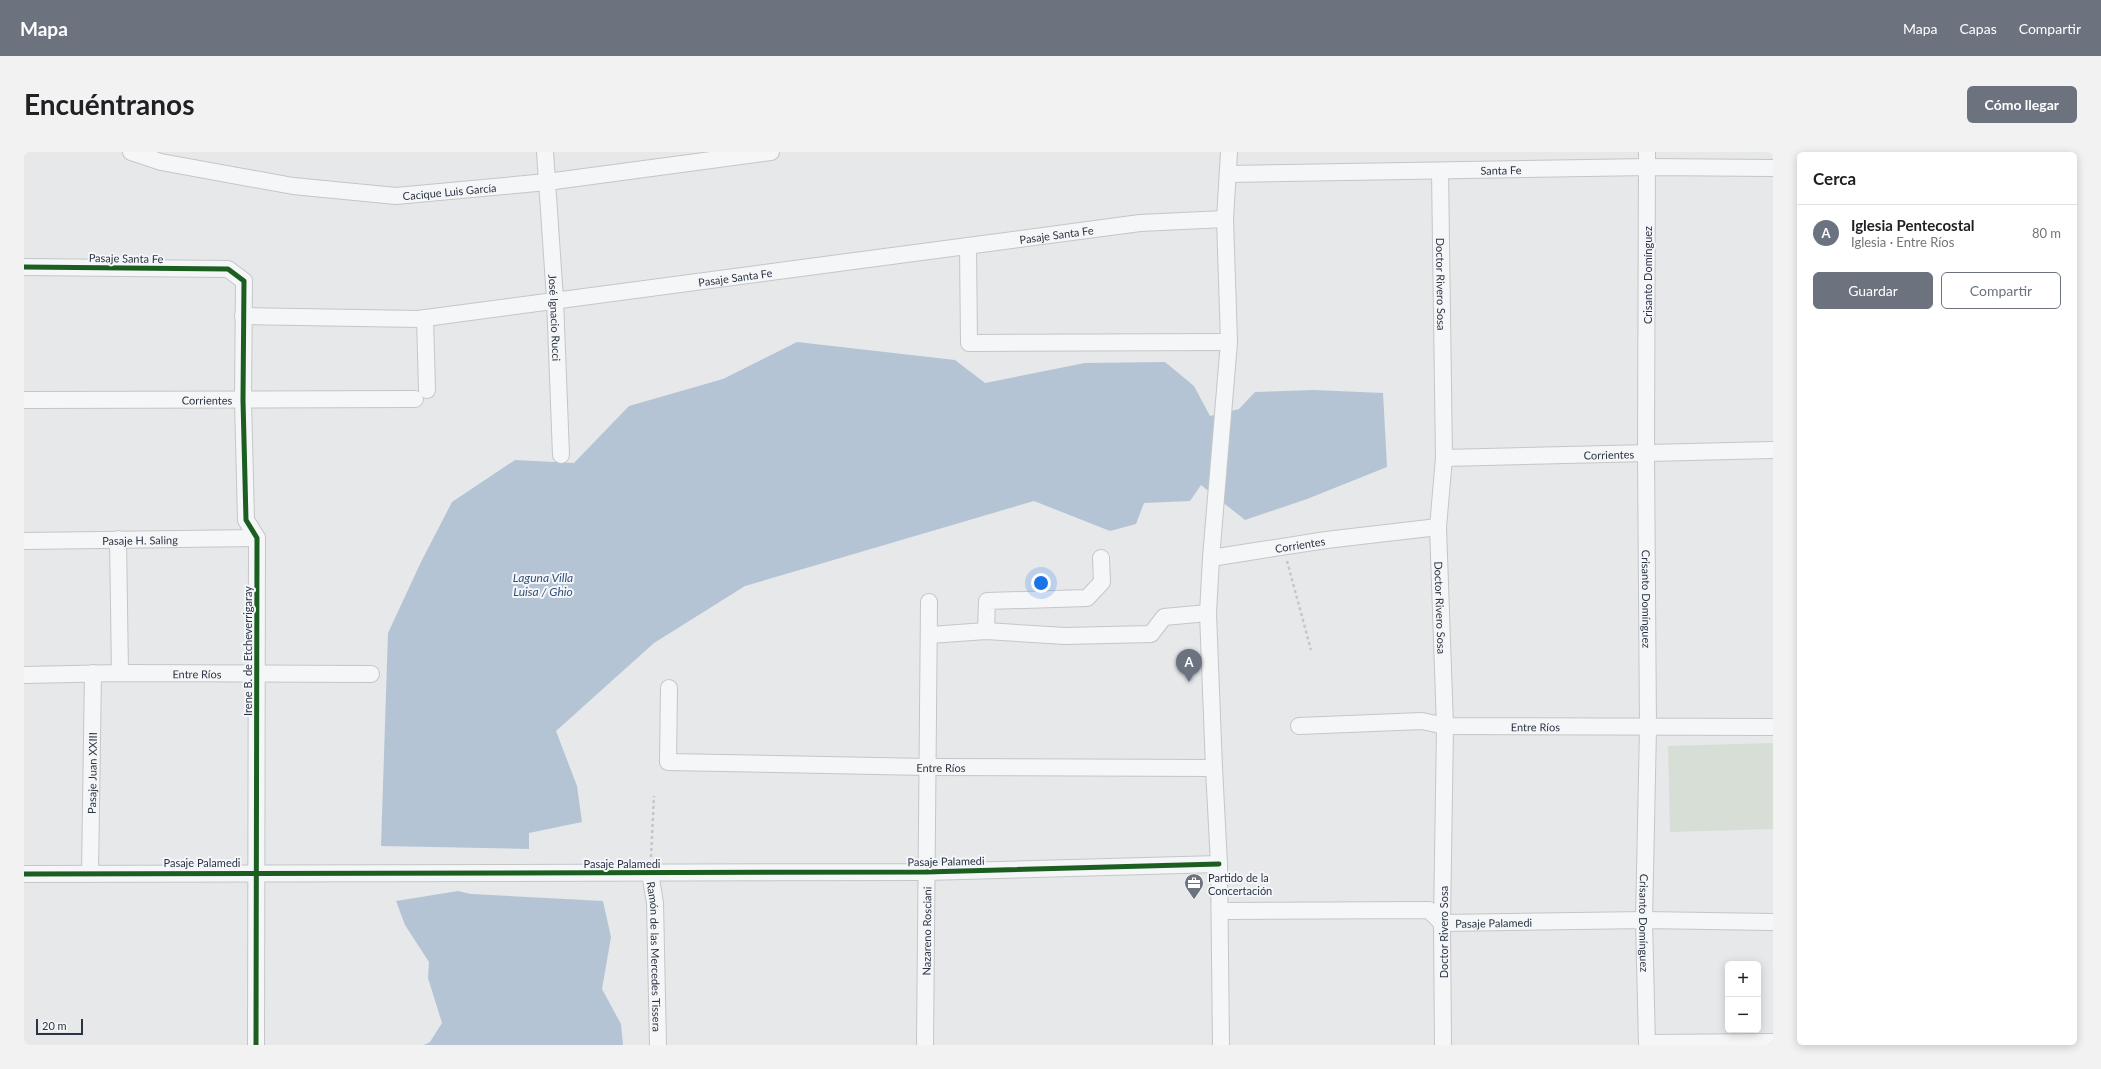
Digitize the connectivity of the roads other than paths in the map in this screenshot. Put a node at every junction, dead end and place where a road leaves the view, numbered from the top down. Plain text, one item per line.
1 (131, 152) edge
2 (545, 152) edge
3 (771, 152) edge
4 (1229, 152) edge
5 (1647, 160) edge
6 (1773, 168) edge
7 (1440, 170) junction
8 (1229, 174) junction
9 (547, 182) junction
10 (1225, 219) junction
11 (968, 246) junction
12 (24, 267) edge
13 (555, 299) junction
14 (243, 316) junction
15 (425, 318) junction
16 (1229, 342) junction
17 (24, 400) edge
18 (243, 400) junction
19 (1773, 450) edge
20 (1646, 454) junction
21 (561, 455) dead end
22 (1444, 458) junction
23 (1438, 527) junction
24 (257, 538) junction
25 (118, 539) junction
26 (24, 541) edge
27 (1101, 558) dead end
28 (1210, 558) junction
29 (929, 602) dead end
30 (1208, 613) junction
31 (986, 631) junction
32 (930, 635) junction
33 (93, 673) junction
34 (120, 673) junction
35 (371, 674) dead end
36 (24, 675) edge
37 (257, 675) junction
38 (669, 688) dead end
39 (1299, 726) dead end
40 (1445, 726) junction
41 (1773, 727) edge
42 (1648, 728) junction
43 (927, 767) junction
44 (1214, 768) junction
45 (1220, 864) junction
46 (255, 872) junction
47 (926, 872) junction
48 (90, 873) junction
49 (650, 873) junction
50 (24, 874) edge
51 (1220, 911) junction
52 (1644, 920) junction
53 (1773, 922) edge
54 (1442, 923) junction
55 (1773, 1042) edge
56 (1647, 1044) edge
57 (256, 1045) edge
58 (658, 1045) edge
59 (925, 1045) edge
60 (1221, 1045) edge
61 (1444, 1045) edge

1 - 9 street, Cacique Luis García
2 - 9 street
3 - 9 street, Cacique Luis García
4 - 8 street
5 - 6 street, Santa Fe
5 - 7 street, Santa Fe
5 - 20 street, Crisanto Domínguez
7 - 8 street, Santa Fe
7 - 22 street, Doctor Rivero Sosa
8 - 10 street
9 - 13 street, José Ignacio Rucci
10 - 11 street, Pasaje Santa Fe
10 - 16 street
11 - 13 street, Pasaje Santa Fe
11 - 16 street
12 - 14 street, Pasaje Santa Fe
13 - 15 street, Pasaje Santa Fe
13 - 21 street, José Ignacio Rucci
14 - 15 street, Pasaje Santa Fe
14 - 18 street
15 - 18 street, Corrientes
16 - 28 street
17 - 18 street, Corrientes
18 - 24 street
19 - 20 street, Corrientes
20 - 22 street, Corrientes
20 - 42 street, Crisanto Domínguez
22 - 23 street, Doctor Rivero Sosa
23 - 28 street, Corrientes
23 - 40 street, Doctor Rivero Sosa
24 - 25 street, Pasaje H. Saling
24 - 37 street, Irene B. de Etcheverrigaray
25 - 26 street, Pasaje H. Saling
25 - 34 street
27 - 31 street
28 - 30 street
29 - 32 street, Nazareno Rosciani
30 - 31 street
30 - 44 street
31 - 32 street
32 - 43 street, Nazareno Rosciani
33 - 34 street, Entre Ríos
33 - 36 street, Entre Ríos
33 - 48 street, Pasaje Juan XXIII
34 - 37 street, Entre Ríos
35 - 37 street, Entre Ríos
37 - 46 street, Irene B. de Etcheverrigaray
38 - 43 street, Entre Ríos
39 - 40 street, Entre Ríos
40 - 42 street, Entre Ríos
40 - 54 street, Doctor Rivero Sosa
41 - 42 street, Entre Ríos
42 - 52 street, Crisanto Domínguez
43 - 44 street, Entre Ríos
43 - 47 street, Nazareno Rosciani
44 - 45 street
45 - 47 street, Pasaje Palamedi
45 - 51 street
46 - 48 street, Pasaje Palamedi
46 - 49 street, Pasaje Palamedi
46 - 57 street, Irene B. de Etcheverrigaray
47 - 49 street, Pasaje Palamedi
47 - 59 street, Nazareno Rosciani
48 - 50 street, Pasaje Palamedi
49 - 58 street, Ramón de las Mercedes Tissera
51 - 54 street, Pasaje Palamedi
51 - 60 street
52 - 53 street, Pasaje Palamedi
52 - 54 street, Pasaje Palamedi
52 - 56 street, Crisanto Domínguez
54 - 61 street, Doctor Rivero Sosa
55 - 56 street

